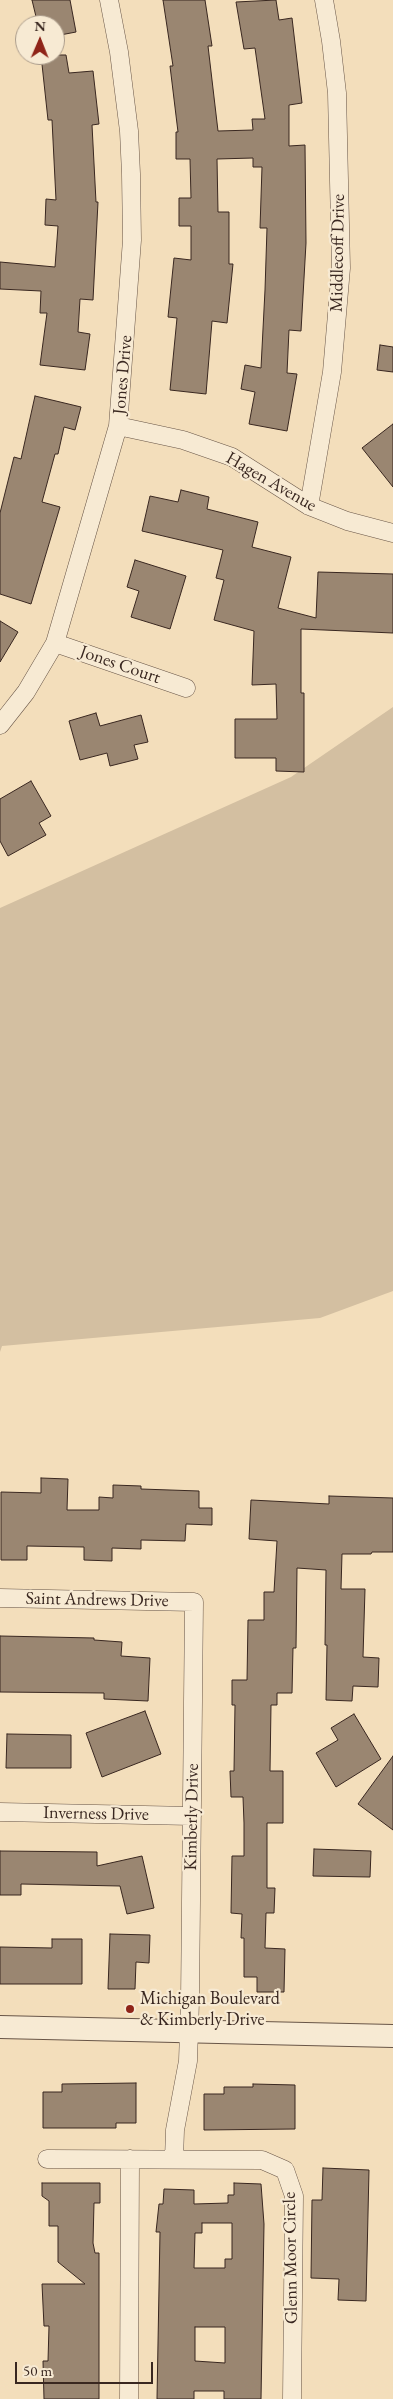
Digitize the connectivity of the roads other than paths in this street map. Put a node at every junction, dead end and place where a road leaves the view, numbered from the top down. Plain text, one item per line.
1 (109, 0) edge
2 (324, 0) edge
3 (118, 426) junction
4 (309, 506) junction
5 (393, 533) edge
6 (55, 643) junction
7 (186, 688) dead end
8 (0, 725) edge
9 (0, 1598) edge
10 (194, 1602) joint
11 (0, 1812) edge
12 (192, 1816) junction
13 (0, 2027) edge
14 (189, 2031) junction
15 (393, 2036) edge
16 (47, 2159) dead end
17 (130, 2159) junction
18 (174, 2159) junction
19 (129, 2399) edge
20 (292, 2399) edge

1 - 3 street, Jones Drive
2 - 4 street, Middlecoff Drive
3 - 4 street, Hagen Avenue
3 - 6 street, Jones Drive
4 - 5 street, Hagen Avenue
6 - 7 street, Jones Court
6 - 8 street, Jones Drive
9 - 10 street, Saint Andrews Drive
10 - 12 street, Kimberly Drive
11 - 12 street, Inverness Drive
12 - 14 street, Kimberly Drive
13 - 14 street
14 - 15 street
14 - 18 street, Kimberly Drive
16 - 17 street, Glenn Moor Circle
17 - 18 street, Glenn Moor Circle
17 - 19 street
18 - 20 street, Glenn Moor Circle

